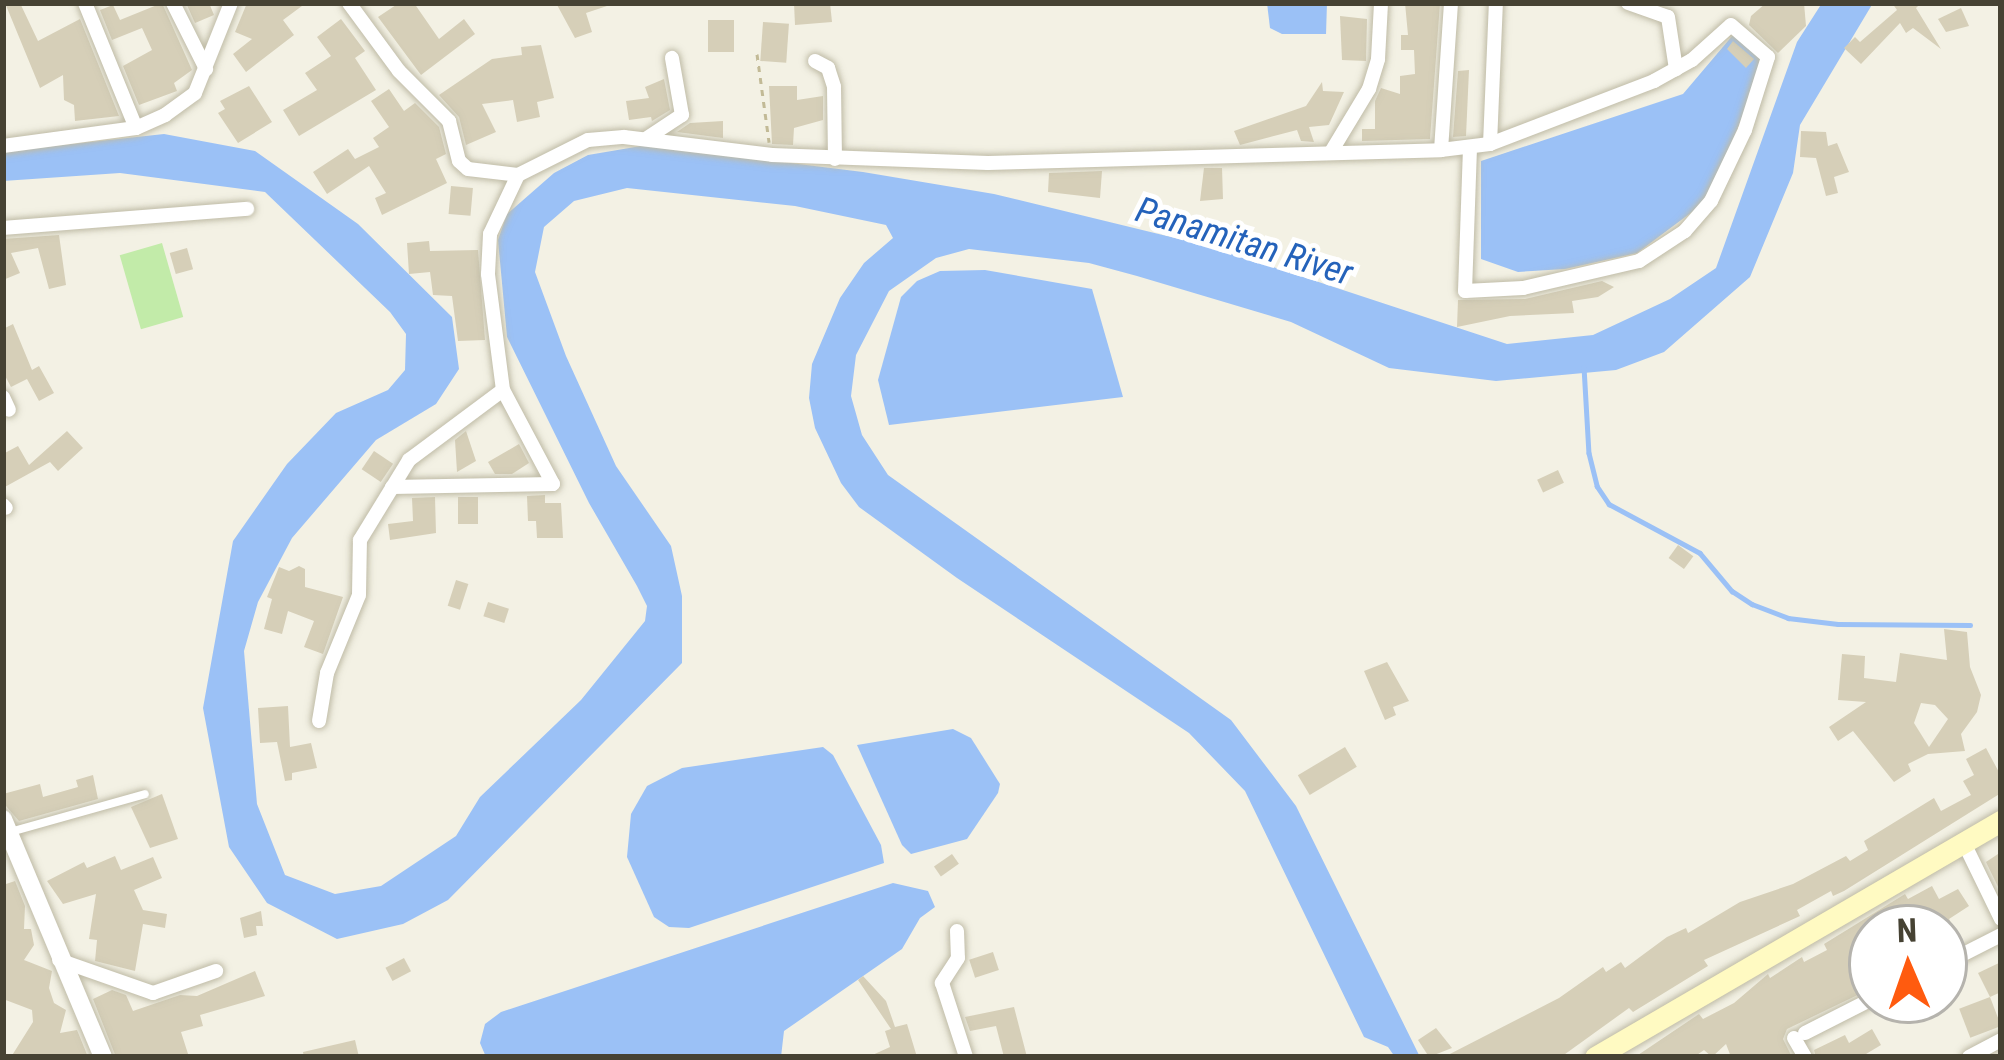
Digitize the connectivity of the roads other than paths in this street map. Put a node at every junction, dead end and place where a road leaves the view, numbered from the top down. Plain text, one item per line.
1 (85, 3) edge
2 (173, 3) edge
3 (231, 3) edge
4 (1381, 3) edge
5 (1451, 3) edge
6 (1496, 3) edge
7 (1628, 3) edge
8 (352, 4) edge
9 (672, 58) dead end
10 (815, 62) dead end
11 (206, 69) junction
12 (1676, 69) junction
13 (136, 128) junction
14 (646, 138) junction
15 (1490, 144) junction
16 (3, 146) edge
17 (1470, 147) junction
18 (1441, 150) junction
19 (1331, 152) junction
20 (836, 159) junction
21 (518, 175) junction
22 (247, 209) dead end
23 (3, 228) edge
24 (502, 390) junction
25 (392, 487) junction
26 (319, 721) dead end
27 (145, 794) dead end
28 (2001, 821) edge
29 (6, 826) edge
30 (1963, 841) junction
31 (2001, 919) edge
32 (957, 931) dead end
33 (2001, 935) edge
34 (1968, 952) edge
35 (59, 960) junction
36 (216, 971) dead end
37 (1848, 1012) edge
38 (2001, 1040) edge
39 (103, 1057) edge
40 (966, 1057) edge
41 (1595, 1057) edge
42 (1805, 1057) edge
43 (1969, 1057) edge

1 - 13 street
2 - 11 street
3 - 11 street
4 - 19 street
5 - 18 street
6 - 15 street
7 - 12 street
8 - 21 street
9 - 14 street
10 - 20 street
11 - 13 street
12 - 15 street
12 - 17 street
13 - 16 street
14 - 20 street
14 - 21 street
15 - 17 street
17 - 18 street
18 - 19 street
19 - 20 street
21 - 24 street
22 - 23 street
24 - 25 street
24 - 25 street
25 - 26 street
27 - 29 lane
28 - 30 main road
29 - 35 street
30 - 31 street
30 - 41 main road
32 - 40 street
33 - 34 street
35 - 36 street
35 - 39 street
37 - 42 street
38 - 43 street

